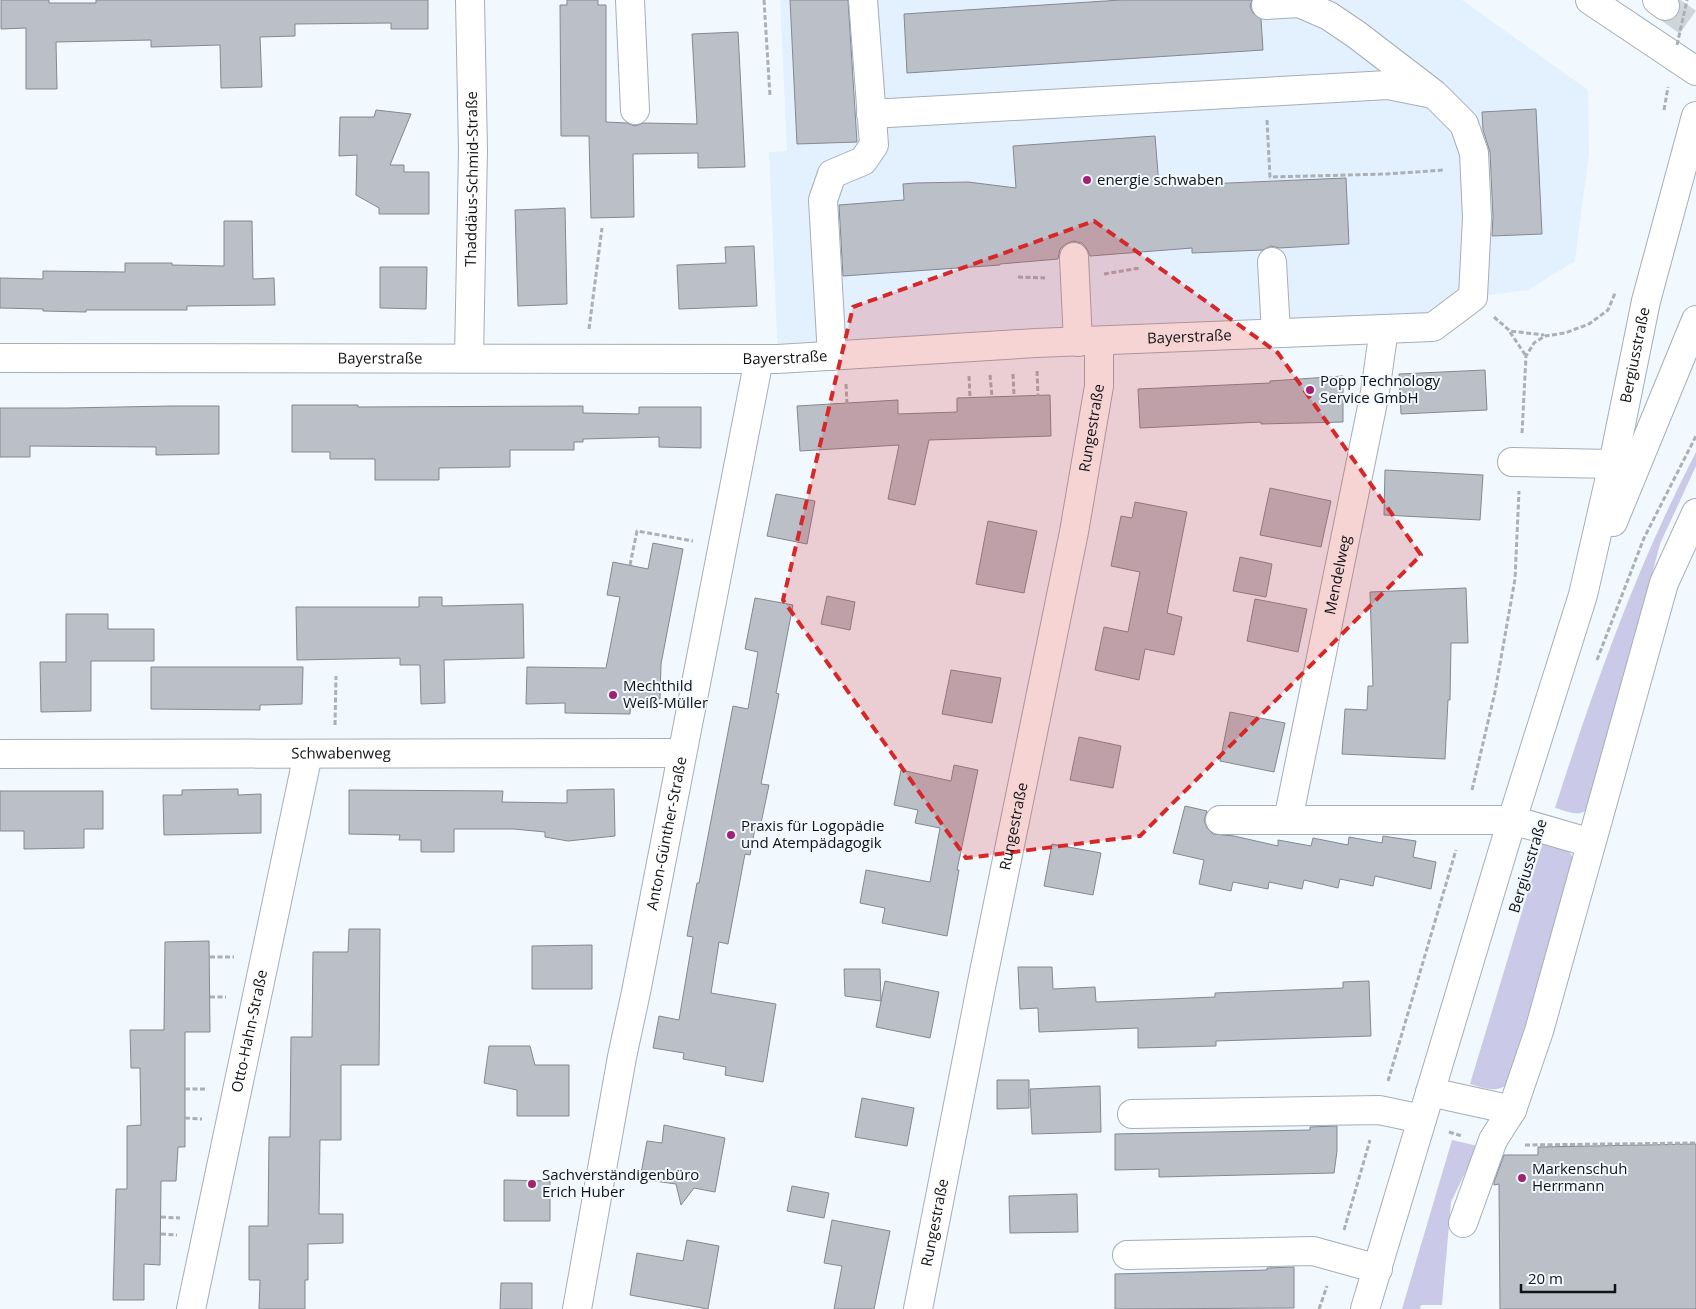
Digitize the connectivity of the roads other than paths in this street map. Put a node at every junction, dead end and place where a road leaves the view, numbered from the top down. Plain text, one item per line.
1 (470, 0) edge
2 (630, 0) edge
3 (863, 0) edge
4 (1590, 0) edge
5 (1266, 5) dead end
6 (1696, 70) edge
7 (1434, 94) junction
8 (635, 110) dead end
9 (871, 114) junction
10 (1696, 116) edge
11 (1272, 262) dead end
12 (1074, 268) road end
13 (1696, 320) edge
14 (1384, 328) junction
15 (1276, 333) junction
16 (1089, 342) junction
17 (832, 356) junction
18 (0, 358) edge
19 (469, 358) junction
20 (759, 359) junction
21 (1512, 462) dead end
22 (1613, 464) junction
23 (1696, 512) edge
24 (1583, 595) junction
25 (0, 754) edge
26 (308, 754) junction
27 (681, 754) junction
28 (1220, 820) dead end
29 (1288, 820) junction
30 (1512, 820) junction
31 (1591, 843) junction
32 (1430, 1092) junction
33 (1512, 1110) junction
34 (1132, 1114) dead end
35 (1422, 1119) junction
36 (1463, 1223) dead end
37 (1128, 1255) dead end
38 (1378, 1269) junction
39 (191, 1309) edge
40 (577, 1309) edge
41 (918, 1309) edge
42 (1366, 1309) edge

1 - 19 main road, Thaddäus-Schmid-Straße
2 - 8 main road
3 - 9 main road
4 - 6 main road
5 - 7 main road
7 - 9 main road
7 - 14 main road, Bayerstraße
9 - 17 main road
10 - 22 main road, Bergiusstraße
11 - 15 main road
12 - 16 main road, Rungestraße
13 - 24 main road, Bergiusstraße
14 - 15 main road, Bayerstraße
14 - 29 main road, Mendelweg
15 - 16 main road, Bayerstraße
16 - 17 main road, Bayerstraße
16 - 41 main road, Rungestraße
17 - 20 main road, Bayerstraße
18 - 19 main road, Bayerstraße
19 - 20 main road, Bayerstraße
20 - 27 main road, Anton-Günther-Straße
21 - 22 main road
22 - 24 main road, Bergiusstraße
23 - 31 main road
24 - 30 main road, Bergiusstraße
25 - 26 main road, Schwabenweg
26 - 27 main road, Schwabenweg
26 - 39 main road, Otto-Hahn-Straße
27 - 40 main road, Anton-Günther-Straße
28 - 29 main road
29 - 30 main road
30 - 31 main road
30 - 32 main road, Bergiusstraße
31 - 33 main road
32 - 33 main road
32 - 35 main road, Bergiusstraße
33 - 36 main road
34 - 35 main road
35 - 38 main road, Bergiusstraße
37 - 38 main road
38 - 42 main road, Bergiusstraße

